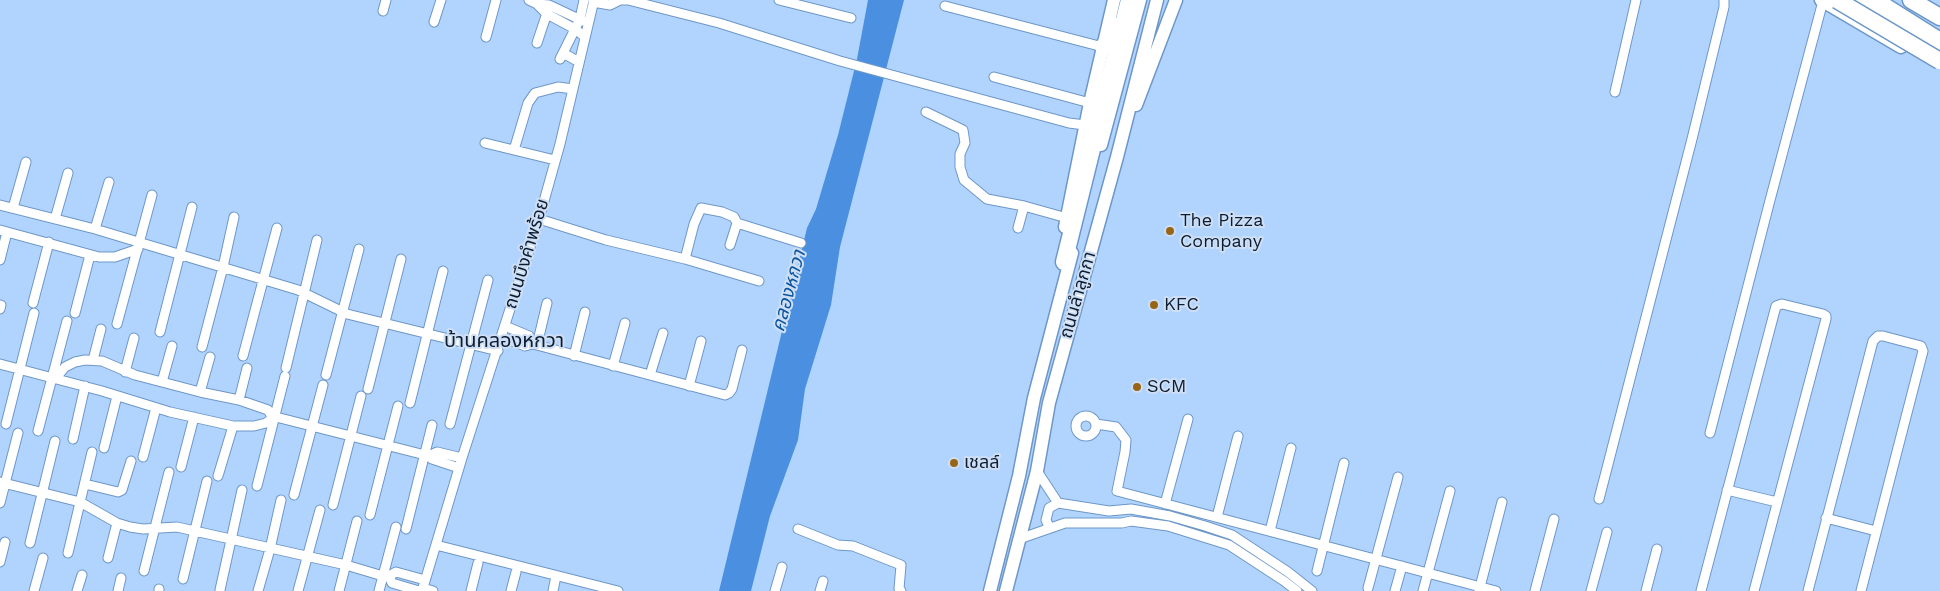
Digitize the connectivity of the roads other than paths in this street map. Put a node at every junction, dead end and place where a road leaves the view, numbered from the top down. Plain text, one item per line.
1 (386, 0) edge
2 (441, 0) edge
3 (496, 0) edge
4 (620, 0) edge
5 (779, 0) edge
6 (1114, 0) edge
7 (1129, 0) edge
8 (1140, 0) edge
9 (1157, 0) edge
10 (1169, 0) edge
11 (1176, 0) edge
12 (1636, 0) edge
13 (1827, 0) edge
14 (1856, 0) edge
15 (1875, 0) edge
16 (1911, 0) edge
17 (590, 1) edge
18 (533, 2) edge
19 (1726, 2) edge
20 (945, 6) dead end
21 (548, 9) junction
22 (383, 11) dead end
23 (1940, 17) edge
24 (851, 18) dead end
25 (1123, 21) junction
26 (434, 22) dead end
27 (584, 22) junction
28 (575, 29) junction
29 (486, 37) dead end
30 (585, 37) junction
31 (537, 43) dead end
32 (1894, 43) junction
33 (1103, 47) junction
34 (1940, 51) edge
35 (1914, 55) junction
36 (579, 62) junction
37 (1940, 70) edge
38 (994, 77) dead end
39 (573, 89) junction
40 (1615, 92) dead end
41 (1141, 95) junction
42 (1090, 103) junction
43 (926, 112) dead end
44 (1085, 125) junction
45 (1123, 132) junction
46 (485, 143) dead end
47 (514, 150) junction
48 (556, 160) junction
49 (26, 162) dead end
50 (68, 173) dead end
51 (109, 182) dead end
52 (152, 195) dead end
53 (0, 204) edge
54 (1024, 206) junction
55 (192, 207) dead end
56 (13, 208) junction
57 (234, 217) dead end
58 (1067, 218) junction
59 (54, 219) junction
60 (539, 220) junction
61 (737, 223) junction
62 (277, 228) dead end
63 (1018, 228) dead end
64 (95, 229) junction
65 (4, 231) edge
66 (317, 240) dead end
67 (49, 242) junction
68 (801, 242) dead end
69 (730, 245) dead end
70 (139, 246) junction
71 (360, 248) dead end
72 (90, 255) junction
73 (181, 256) junction
74 (401, 259) dead end
75 (686, 259) junction
76 (0, 260) edge
77 (1064, 262) junction
78 (223, 267) junction
79 (443, 271) dead end
80 (263, 279) junction
81 (488, 280) dead end
82 (759, 281) dead end
83 (1064, 281) junction
84 (303, 292) junction
85 (33, 303) dead end
86 (547, 303) dead end
87 (342, 312) junction
88 (585, 312) dead end
89 (34, 313) dead end
90 (75, 313) dead end
91 (67, 321) dead end
92 (386, 323) junction
93 (625, 323) dead end
94 (117, 324) dead end
95 (505, 326) junction
96 (101, 329) dead end
97 (160, 332) dead end
98 (426, 332) junction
99 (663, 333) dead end
100 (502, 337) junction
101 (134, 338) dead end
102 (700, 341) dead end
103 (471, 344) junction
104 (535, 345) junction
105 (172, 346) dead end
106 (202, 347) dead end
107 (498, 350) junction
108 (742, 350) dead end
109 (243, 356) dead end
110 (574, 356) junction
111 (210, 358) dead end
112 (93, 360) junction
113 (0, 364) edge
114 (613, 366) junction
115 (247, 368) dead end
116 (19, 369) junction
117 (125, 372) junction
118 (326, 375) dead end
119 (650, 375) junction
120 (54, 378) junction
121 (162, 382) junction
122 (323, 385) dead end
123 (85, 386) junction
124 (689, 386) junction
125 (200, 392) junction
126 (118, 396) junction
127 (239, 400) junction
128 (410, 403) dead end
129 (398, 406) dead end
130 (156, 408) junction
131 (194, 417) junction
132 (274, 417) junction
133 (1188, 419) dead end
134 (6, 424) dead end
135 (450, 424) dead end
136 (1096, 424) dead end
137 (432, 425) dead end
138 (233, 426) junction
139 (312, 426) junction
140 (38, 431) dead end
141 (18, 433) dead end
142 (1710, 433) dead end
143 (350, 436) junction
144 (1238, 436) dead end
145 (73, 439) dead end
146 (55, 441) dead end
147 (388, 445) junction
148 (104, 448) dead end
149 (1291, 448) dead end
150 (92, 452) dead end
151 (427, 455) junction
152 (143, 457) dead end
153 (462, 458) junction
154 (131, 461) dead end
155 (1344, 463) dead end
156 (181, 467) dead end
157 (459, 468) junction
158 (1037, 471) junction
159 (169, 472) dead end
160 (218, 476) dead end
161 (1398, 477) dead end
162 (206, 481) dead end
163 (2, 483) edge
164 (85, 484) junction
165 (257, 486) dead end
166 (242, 490) dead end
167 (1450, 490) dead end
168 (1727, 490) junction
169 (43, 492) junction
170 (294, 495) dead end
171 (1599, 499) dead end
172 (281, 500) dead end
173 (80, 502) junction
174 (1058, 502) junction
175 (1502, 502) dead end
176 (1776, 502) junction
177 (0, 503) edge
178 (1165, 504) junction
179 (333, 505) dead end
180 (1083, 508) junction
181 (320, 510) dead end
182 (1120, 511) junction
183 (370, 515) dead end
184 (1217, 517) junction
185 (1826, 518) junction
186 (1554, 519) dead end
187 (357, 521) dead end
188 (1082, 522) junction
189 (1122, 523) junction
190 (117, 524) junction
191 (1050, 527) junction
192 (154, 528) junction
193 (396, 528) dead end
194 (406, 529) dead end
195 (798, 529) dead end
196 (195, 530) junction
197 (1270, 531) junction
198 (1876, 531) junction
199 (1607, 532) dead end
200 (1019, 539) junction
201 (231, 540) junction
202 (5, 542) dead end
203 (30, 542) dead end
204 (436, 545) junction
205 (1323, 546) junction
206 (270, 549) junction
207 (1657, 549) dead end
208 (68, 554) dead end
209 (307, 557) junction
210 (43, 558) dead end
211 (108, 558) dead end
212 (1375, 559) junction
213 (0, 562) edge
214 (478, 562) dead end
215 (346, 565) junction
216 (1402, 566) junction
217 (782, 567) dead end
218 (1272, 567) junction
219 (144, 571) dead end
220 (1317, 571) dead end
221 (516, 572) dead end
222 (1428, 573) junction
223 (82, 575) dead end
224 (386, 576) junction
225 (121, 578) dead end
226 (183, 579) dead end
227 (555, 581) dead end
228 (823, 581) dead end
229 (422, 588) edge
230 (1368, 588) dead end
231 (1479, 589) edge
232 (220, 590) edge
233 (34, 591) edge
234 (77, 591) edge
235 (118, 591) edge
236 (258, 591) edge
237 (298, 591) edge
238 (339, 591) edge
239 (380, 591) edge
240 (433, 591) edge
241 (471, 591) edge
242 (511, 591) edge
243 (553, 591) edge
244 (618, 591) edge
245 (776, 591) edge
246 (820, 591) edge
247 (901, 591) edge
248 (990, 591) edge
249 (1006, 591) edge
250 (1297, 591) edge
251 (1312, 591) edge
252 (1395, 591) edge
253 (1423, 591) edge
254 (1496, 591) edge
255 (1535, 591) edge
256 (1591, 591) edge
257 (1646, 591) edge
258 (1701, 591) edge
259 (1754, 591) edge
260 (1808, 591) edge
261 (1861, 591) edge

1 - 22 street
2 - 26 street
3 - 29 street
4 - 17 street
4 - 44 street
5 - 24 street
6 - 33 main road
7 - 25 highway
8 - 83 main road, ถนนลำลูกกา
9 - 45 main road, ถนนลำลูกกา
10 - 41 main road
11 - 41 main road
12 - 40 street
13 - 32 main road
13 - 34 highway, bridge
13 - 142 street
14 - 34 main road
15 - 34 highway
16 - 23 highway
17 - 27 street, ถนนบึงคำพร้อย
18 - 21 street
19 - 171 street
20 - 33 street
21 - 27 street
21 - 28 street
21 - 31 street
25 - 33 highway
25 - 77 highway
27 - 28 street
27 - 30 street, ถนนบึงคำพร้อย
28 - 30 street
28 - 36 street
30 - 36 street, ถนนบึงคำพร้อย
32 - 34 main road
32 - 35 main road
33 - 42 main road
34 - 35 main road
35 - 37 main road
36 - 39 street, ถนนบึงคำพร้อย
38 - 42 street
39 - 47 street
39 - 48 street, ถนนบึงคำพร้อย
41 - 45 main road
42 - 44 main road
43 - 54 street
44 - 58 main road
45 - 158 main road, ถนนลำลูกกา
46 - 47 street
47 - 48 street
48 - 60 street, ถนนบึงคำพร้อย
49 - 56 street
50 - 59 street
51 - 64 street
52 - 70 street
53 - 56 street
54 - 58 street
54 - 63 street
55 - 73 street
56 - 59 street
57 - 78 street
58 - 77 main road
59 - 64 street
60 - 75 street
60 - 95 street, ถนนบึงคำพร้อย
61 - 68 street
61 - 69 street
61 - 75 street
62 - 80 street
64 - 70 street
65 - 67 street
65 - 76 street
66 - 84 street
67 - 72 street
67 - 85 street
70 - 72 street
70 - 73 street
70 - 94 street
71 - 87 street
72 - 90 street
73 - 78 street
73 - 97 street
74 - 92 street
75 - 82 street
77 - 83 main road
78 - 80 street
78 - 106 street
79 - 98 street
80 - 84 street
80 - 109 street
81 - 103 street
83 - 248 main road, ถนนลำลูกกา
84 - 87 street
84 - 132 street
86 - 104 street
87 - 92 street
87 - 118 street
88 - 110 street
89 - 116 street
91 - 120 street
92 - 98 street
92 - 143 street
93 - 114 street
95 - 100 street, ถนนบึงคำพร้อย
95 - 104 street
96 - 112 street
98 - 103 street
98 - 128 street
99 - 119 street
100 - 104 street
100 - 107 street, ถนนบึงคำพร้อย
101 - 117 street
102 - 124 street
103 - 107 street
103 - 135 street
104 - 110 street
105 - 121 street
107 - 153 street, ถนนบึงคำพร้อย
108 - 124 street
110 - 114 street
111 - 125 street
112 - 117 street
112 - 120 street
113 - 116 street
114 - 119 street
115 - 127 street
116 - 120 street
116 - 134 street
117 - 121 street
119 - 124 street
120 - 123 street
120 - 140 street
121 - 125 street
122 - 139 street
123 - 126 street
123 - 145 street
125 - 127 street
126 - 130 street
126 - 148 street
127 - 132 street
129 - 147 street
130 - 131 street
130 - 152 street
131 - 138 street
131 - 156 street
132 - 138 street
132 - 139 street
132 - 165 street
133 - 178 street
136 - 178 street
137 - 151 street
138 - 160 street
139 - 143 street
139 - 170 street
141 - 163 street
143 - 147 street
143 - 179 street
144 - 184 street
146 - 169 street
147 - 151 street
147 - 183 street
149 - 197 street
150 - 164 street
151 - 153 street
151 - 157 street
151 - 194 street
153 - 157 street, ถนนบึงคำพร้อย
154 - 164 street
155 - 205 street
157 - 204 street, ถนนบึงคำพร้อย
158 - 174 street
158 - 200 main road, ถนนลำลูกกา
159 - 192 street
161 - 212 street
162 - 196 street
163 - 169 street
163 - 177 street
164 - 173 street
166 - 201 street
167 - 222 street
168 - 176 street
168 - 176 street
168 - 258 street
169 - 173 street
169 - 203 street
172 - 206 street
173 - 190 street
173 - 208 street
174 - 180 street
174 - 191 street
175 - 231 street
176 - 259 street
178 - 184 street
180 - 182 street
180 - 188 street
181 - 209 street
182 - 189 street
182 - 218 street
184 - 197 street
185 - 198 street
185 - 198 street
185 - 260 street
186 - 255 street
187 - 215 street
188 - 189 street
188 - 191 street
189 - 218 street
190 - 192 street
190 - 211 street
191 - 200 street
192 - 196 street
192 - 219 street
193 - 224 street
195 - 247 street
196 - 201 street
196 - 226 street
197 - 205 street
198 - 261 street
199 - 256 street
200 - 249 main road, ถนนลำลูกกา
201 - 206 street
201 - 232 street
202 - 213 street
204 - 229 street, ถนนบึงคำพร้อย
204 - 244 street
205 - 212 street
205 - 220 street
206 - 209 street
206 - 236 street
207 - 257 street
209 - 215 street
209 - 237 street
210 - 233 street
212 - 216 street
212 - 230 street
214 - 241 street
215 - 224 street
215 - 238 street
216 - 222 street
216 - 252 street
217 - 245 street
218 - 250 street
218 - 251 street
221 - 242 street
222 - 231 street
222 - 253 street
223 - 234 street
224 - 229 street
224 - 239 street
225 - 235 street
227 - 243 street
228 - 246 street
229 - 240 street
231 - 254 street

